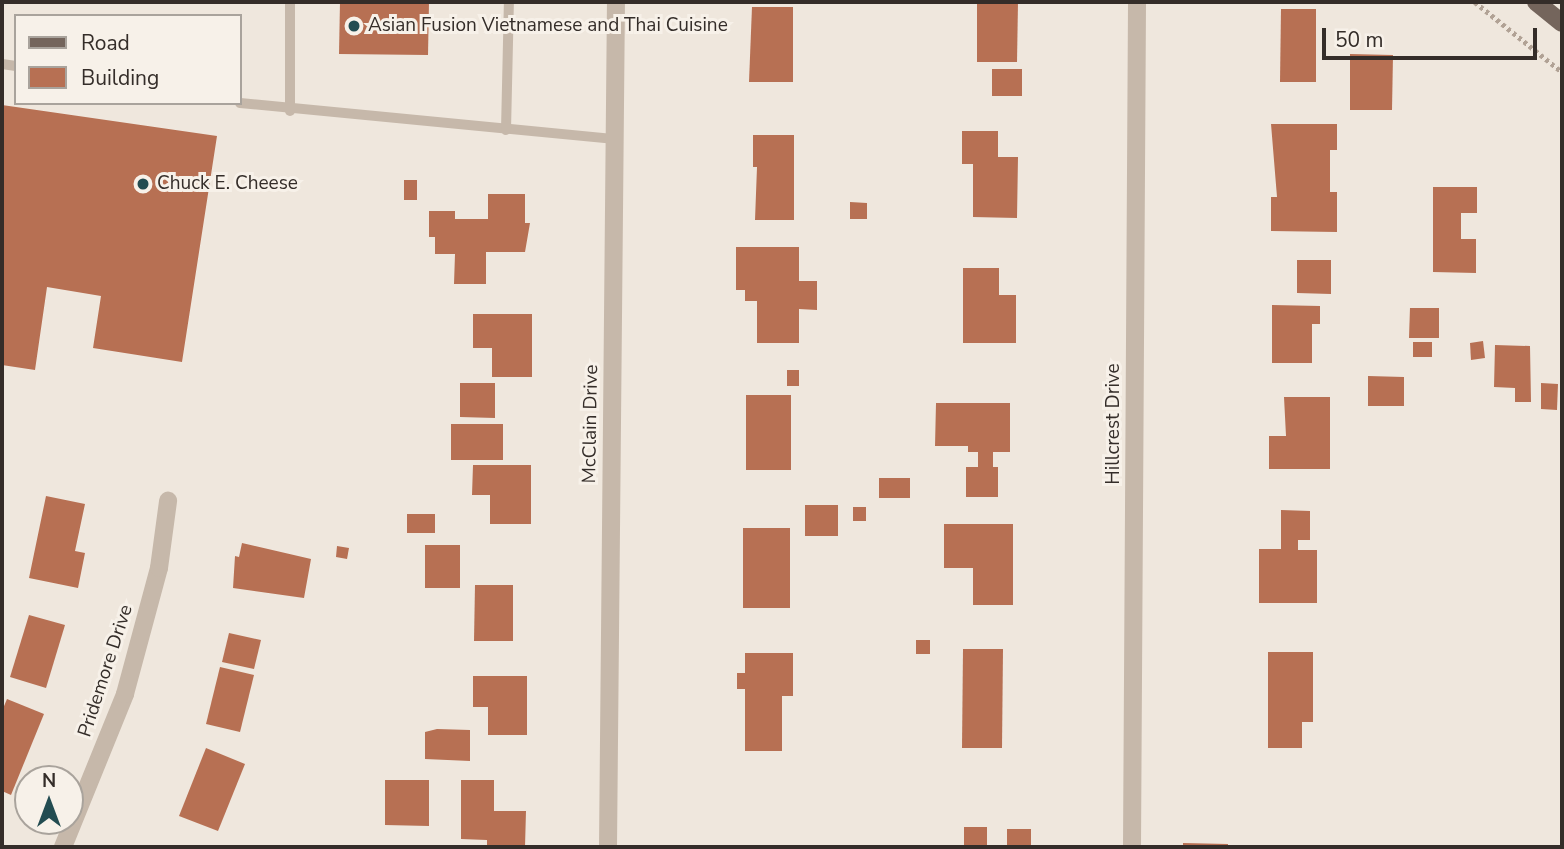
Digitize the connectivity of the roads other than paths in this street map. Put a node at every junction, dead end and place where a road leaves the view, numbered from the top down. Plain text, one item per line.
1 (290, 2) edge
2 (509, 2) edge
3 (616, 2) edge
4 (1138, 2) edge
5 (1536, 2) edge
6 (1562, 23) edge
7 (242, 103) edge
8 (289, 111) junction
9 (506, 130) junction
10 (615, 139) junction
11 (168, 501) dead end
12 (63, 847) edge
13 (608, 847) edge
14 (1132, 847) edge

1 - 8 lane
2 - 9 lane
3 - 10 street, McClain Drive
4 - 14 street, Hillcrest Drive
5 - 6 main road
7 - 8 lane
8 - 9 lane
9 - 10 lane
10 - 13 street, McClain Drive
11 - 12 street, Pridemore Drive

